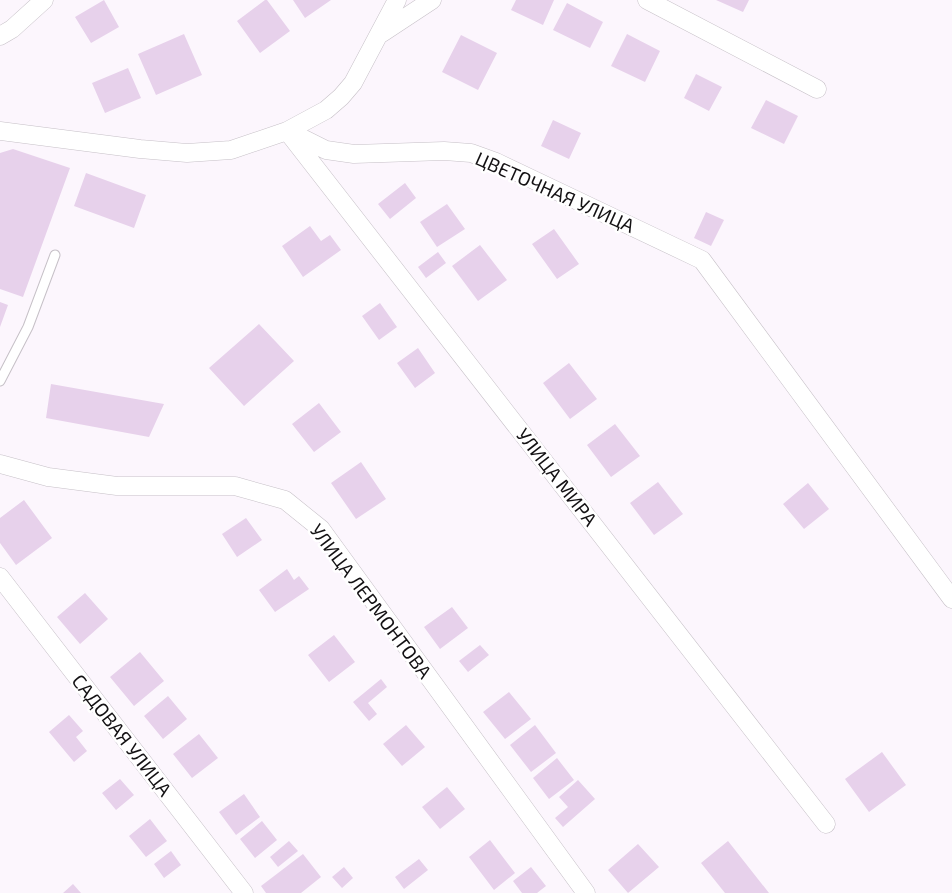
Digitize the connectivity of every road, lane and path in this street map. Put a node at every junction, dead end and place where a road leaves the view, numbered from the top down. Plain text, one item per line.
1 (44, 0) edge
2 (397, 0) edge
3 (432, 0) edge
4 (647, 0) edge
5 (379, 35) junction
6 (0, 36) edge
7 (817, 89) dead end
8 (0, 131) edge
9 (287, 131) junction
10 (55, 255) dead end
11 (0, 381) edge
12 (0, 464) edge
13 (0, 578) edge
14 (952, 599) edge
15 (826, 824) dead end
16 (244, 893) edge
17 (586, 893) edge

1 - 6 street
2 - 5 street
3 - 5 street
4 - 7 street
5 - 9 street
8 - 9 street
9 - 14 street, ЦВЕТОЧНАЯ УЛИЦА
9 - 15 street, УЛИЦА МИРА
10 - 11 lane
12 - 17 street, УЛИЦА ЛЕРМОНТОВА
13 - 16 street, САДОВАЯ УЛИЦА

